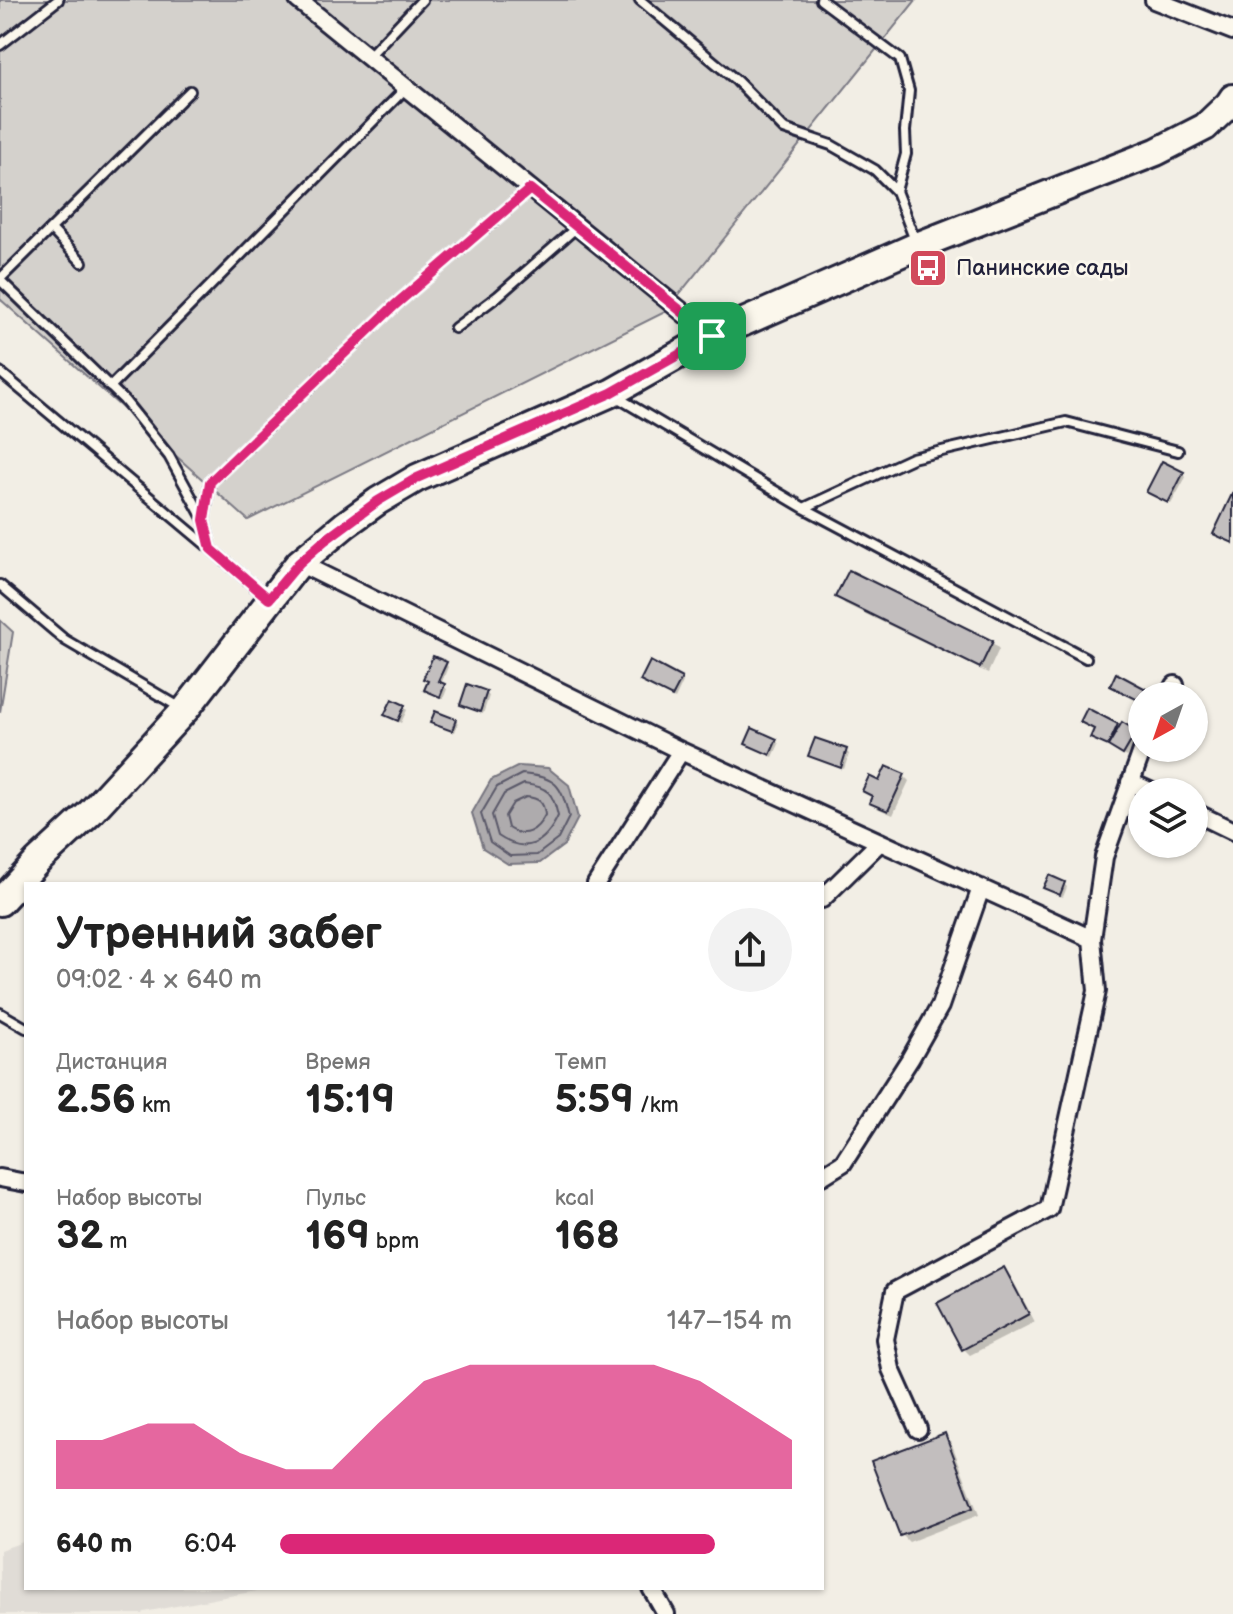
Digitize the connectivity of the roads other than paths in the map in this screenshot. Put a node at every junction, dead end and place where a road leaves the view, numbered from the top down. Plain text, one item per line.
1 (58, 0) edge
2 (298, 0) edge
3 (422, 0) edge
4 (640, 0) edge
5 (821, 0) edge
6 (1154, 0) edge
7 (1233, 31) edge
8 (0, 45) edge
9 (368, 57) junction
10 (406, 88) junction
11 (190, 91) dead end
12 (1233, 98) edge
13 (530, 189) junction
14 (896, 191) junction
15 (577, 227) junction
16 (51, 229) junction
17 (917, 246) junction
18 (82, 262) dead end
19 (0, 280) edge
20 (455, 328) dead end
21 (712, 336) junction
22 (0, 372) edge
23 (110, 387) junction
24 (611, 393) junction
25 (1178, 451) dead end
26 (804, 508) junction
27 (204, 520) junction
28 (211, 549) junction
29 (299, 563) junction
30 (0, 585) edge
31 (269, 599) junction
32 (1086, 658) dead end
33 (185, 710) junction
34 (681, 751) junction
35 (1128, 788) edge
36 (1208, 819) edge
37 (1233, 831) edge
38 (880, 842) junction
39 (597, 882) edge
40 (981, 888) junction
41 (824, 897) edge
42 (0, 902) edge
43 (1092, 939) junction
44 (0, 1013) edge
45 (24, 1027) edge
46 (824, 1175) edge
47 (0, 1178) edge
48 (24, 1183) edge
49 (918, 1429) dead end
50 (652, 1590) edge
51 (666, 1614) edge

1 - 8 lane
2 - 9 street
3 - 9 lane
4 - 14 lane
5 - 14 lane
6 - 7 street
9 - 10 street
10 - 13 street
10 - 23 lane
11 - 16 lane
12 - 17 main road
13 - 15 street
13 - 27 lane
14 - 17 lane
15 - 20 lane
15 - 21 street
16 - 18 lane
16 - 19 lane
17 - 21 main road
19 - 23 lane
21 - 24 main road
22 - 28 lane
23 - 27 lane
24 - 26 lane
24 - 29 main road
25 - 26 lane
26 - 32 lane
27 - 28 lane
28 - 31 lane
29 - 31 main road
29 - 34 street
30 - 33 lane
31 - 33 main road
33 - 42 main road
34 - 38 street
34 - 39 street
35 - 43 street
36 - 37 street
38 - 40 street
38 - 41 street
40 - 43 street
40 - 46 street
43 - 49 street
44 - 45 lane
47 - 48 street
50 - 51 street

